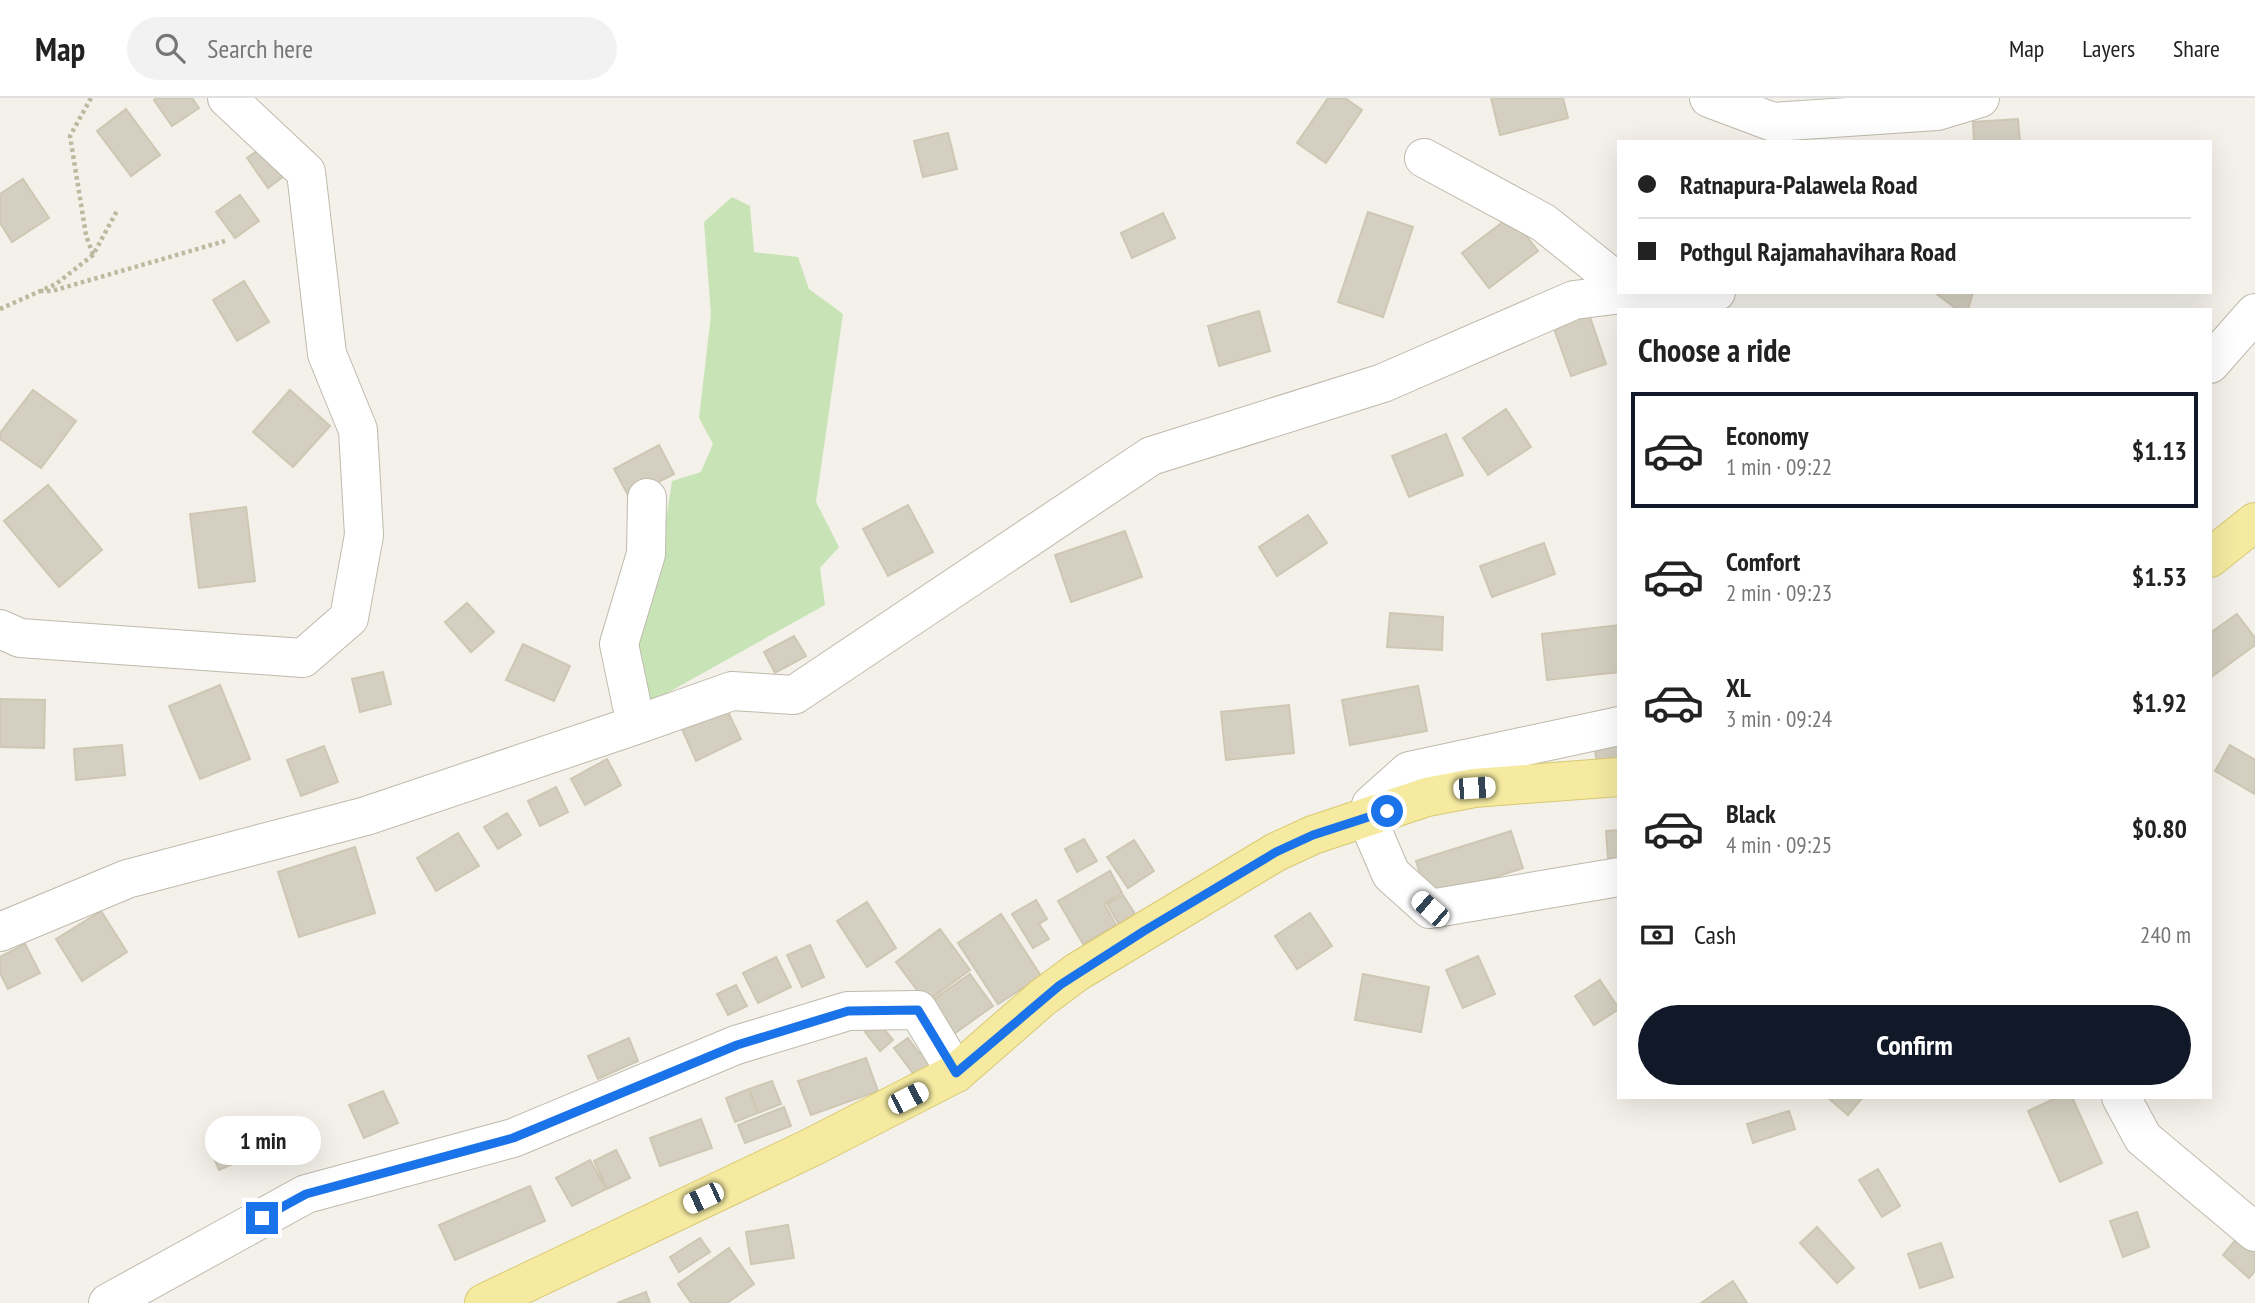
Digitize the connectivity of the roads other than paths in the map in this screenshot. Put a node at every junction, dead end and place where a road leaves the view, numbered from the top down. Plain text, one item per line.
1 (227, 98) edge
2 (1709, 98) edge
3 (1980, 98) edge
4 (1773, 132) edge
5 (1424, 159) dead end
6 (1617, 281) edge
7 (1623, 294) edge
8 (2255, 313) edge
9 (2212, 362) edge
10 (647, 498) dead end
11 (2255, 522) edge
12 (2212, 556) edge
13 (0, 629) edge
14 (636, 725) junction
15 (1617, 726) edge
16 (1617, 777) edge
17 (1367, 818) junction
18 (1617, 877) edge
19 (0, 932) edge
20 (956, 1073) junction
21 (2122, 1099) edge
22 (2255, 1232) edge
23 (108, 1303) edge
24 (484, 1303) edge

1 - 13 street
2 - 4 street
3 - 4 street
5 - 6 street
7 - 14 street
8 - 9 street
10 - 14 street
11 - 12 main road
14 - 19 street
15 - 17 street
16 - 17 main road
17 - 18 street
17 - 20 main road
20 - 23 street
20 - 24 main road
21 - 22 street

